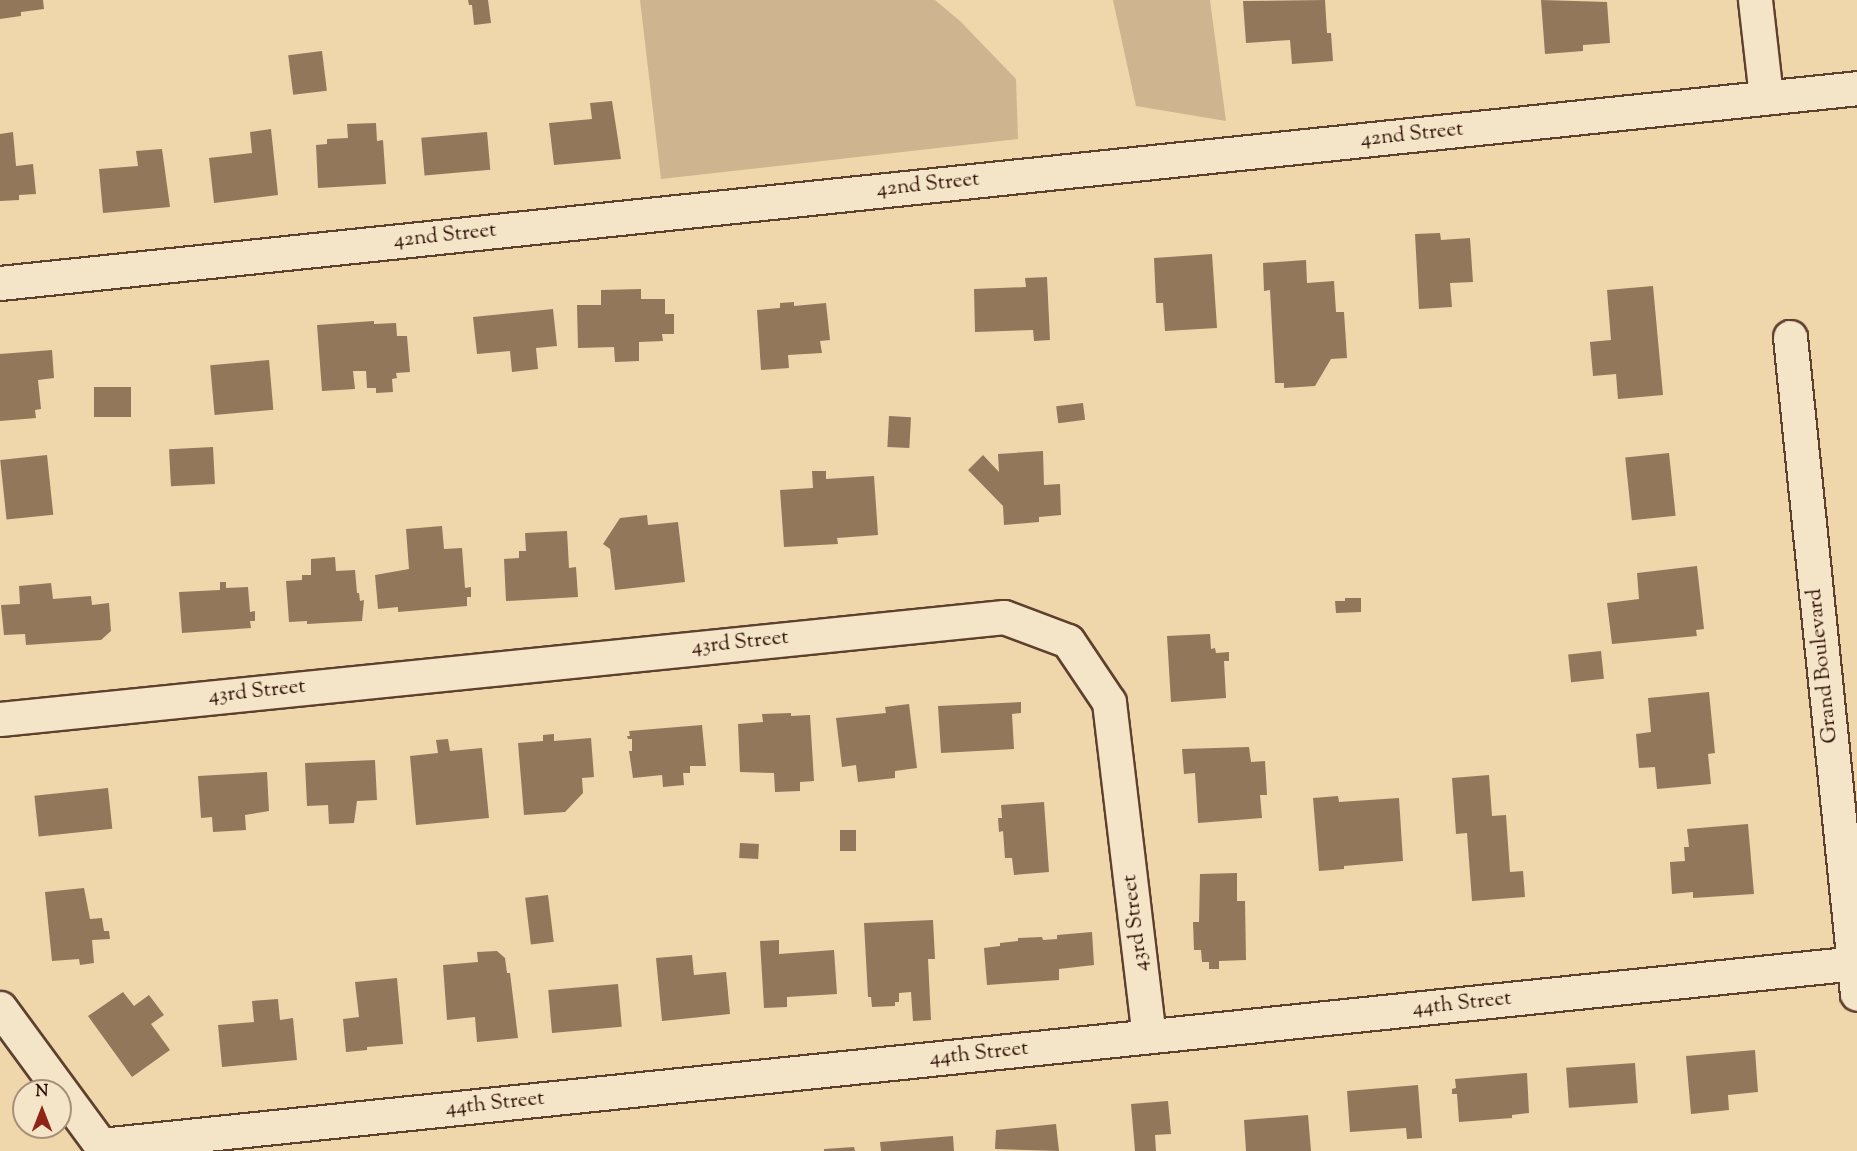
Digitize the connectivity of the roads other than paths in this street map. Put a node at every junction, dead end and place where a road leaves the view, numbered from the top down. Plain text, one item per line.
1 (1755, 0) edge
2 (1857, 88) edge
3 (1766, 97) junction
4 (0, 283) edge
5 (1790, 338) dead end
6 (0, 718) edge
7 (1856, 973) edge
8 (0, 1008) edge
9 (1149, 1036) junction
10 (103, 1148) edge

1 - 3 street
2 - 3 street, 42nd Street
3 - 4 street, 42nd Street
5 - 7 street, Grand Boulevard
6 - 9 street, 43rd Street
7 - 9 street, 44th Street
8 - 10 street
9 - 10 street, 44th Street

